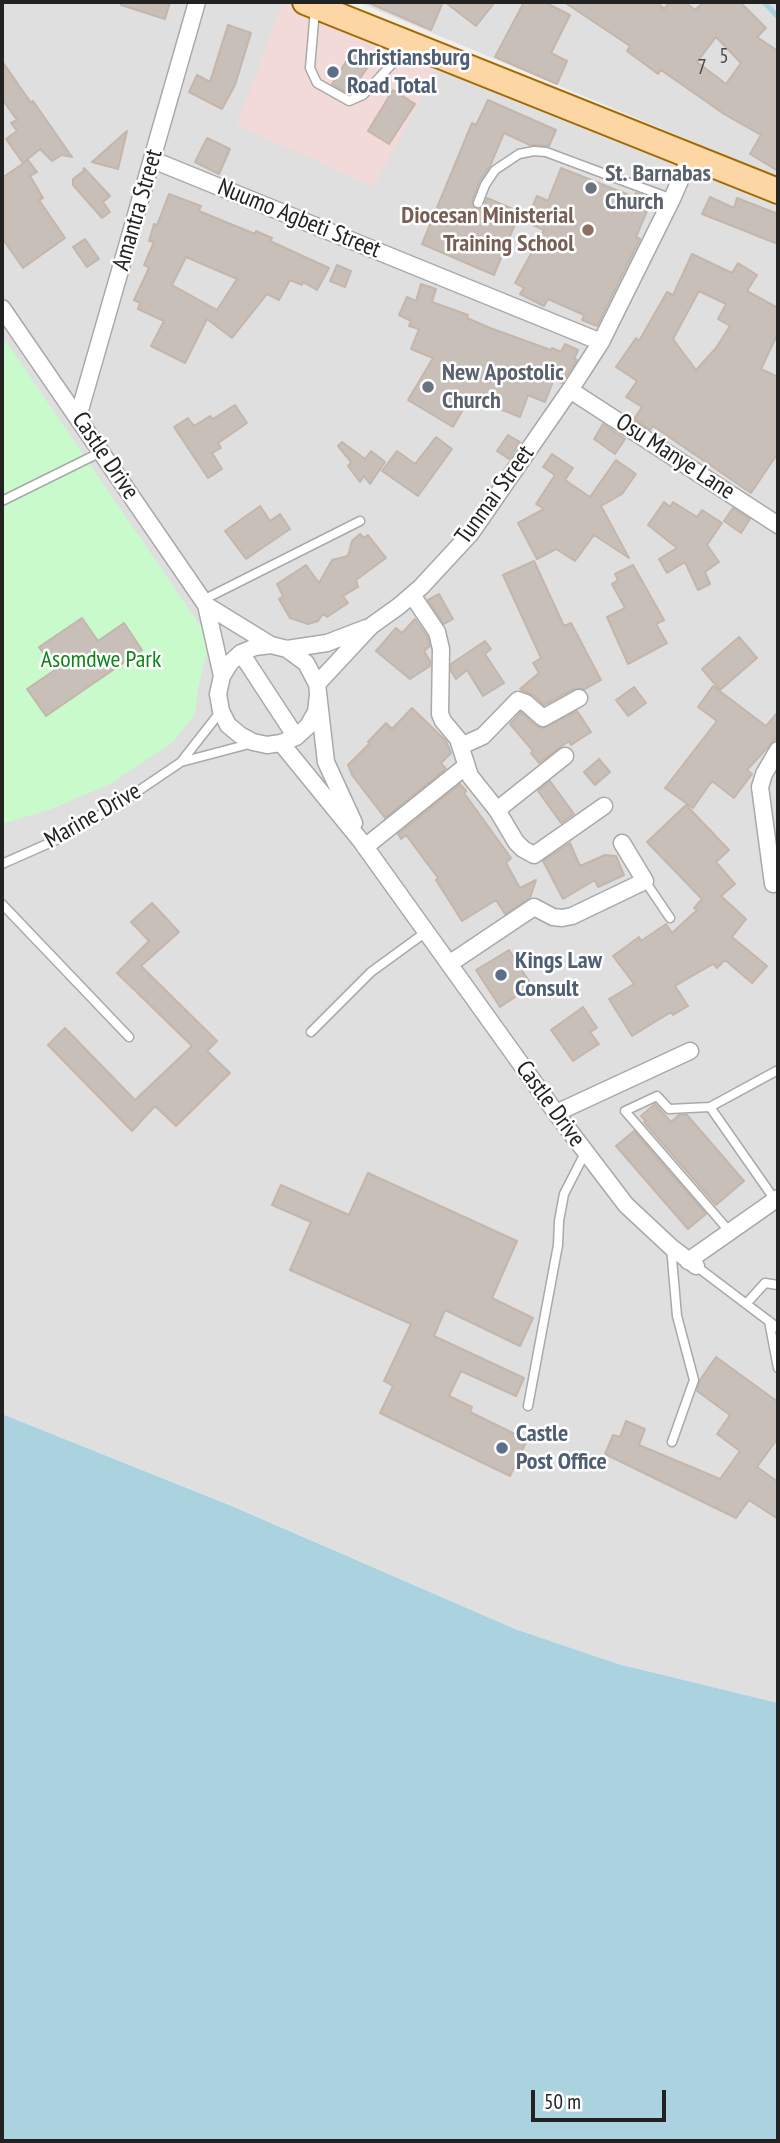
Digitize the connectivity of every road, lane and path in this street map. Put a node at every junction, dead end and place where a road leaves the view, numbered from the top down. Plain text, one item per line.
1 (197, 2) edge
2 (310, 4) edge
3 (410, 44) junction
4 (690, 158) junction
5 (153, 160) junction
6 (778, 191) edge
7 (672, 199) junction
8 (478, 203) dead end
9 (2, 308) edge
10 (601, 342) junction
11 (570, 390) junction
12 (78, 417) junction
13 (101, 452) junction
14 (2, 502) edge
15 (360, 521) dead end
16 (778, 526) edge
17 (412, 595) junction
18 (205, 603) junction
19 (371, 626) junction
20 (279, 647) junction
21 (241, 653) junction
22 (222, 676) junction
23 (318, 690) junction
24 (579, 698) dead end
25 (221, 712) junction
26 (288, 740) junction
27 (253, 742) junction
28 (461, 746) junction
29 (778, 750) edge
30 (565, 757) dead end
31 (181, 762) junction
32 (466, 766) junction
33 (604, 806) dead end
34 (497, 810) junction
35 (622, 843) dead end
36 (363, 844) junction
37 (2, 864) edge
38 (645, 881) junction
39 (773, 884) dead end
40 (2, 904) edge
41 (670, 918) dead end
42 (426, 932) junction
43 (449, 964) junction
44 (311, 1032) dead end
45 (129, 1037) dead end
46 (690, 1051) dead end
47 (778, 1070) edge
48 (710, 1107) junction
49 (556, 1113) junction
50 (585, 1153) junction
51 (776, 1199) edge
52 (730, 1232) junction
53 (671, 1247) junction
54 (692, 1264) junction
55 (778, 1285) edge
56 (746, 1304) junction
57 (769, 1321) junction
58 (778, 1328) edge
59 (778, 1368) edge
60 (528, 1406) dead end
61 (673, 1442) dead end

1 - 5 street, Amantra Street
2 - 3 main road
2 - 3 lane
3 - 4 main road
4 - 6 main road
4 - 7 street, Tunmai Street
5 - 10 street, Nuumo Agbeti Street
5 - 12 street, Amantra Street
7 - 8 lane
7 - 10 street, Tunmai Street
9 - 12 street, Castle Drive
10 - 11 street, Tunmai Street
11 - 16 street, Osu Manye Lane
11 - 17 street, Tunmai Street
12 - 13 street, Castle Drive
13 - 14 lane
13 - 18 street, Castle Drive
15 - 18 lane
17 - 19 street, Tunmai Street
17 - 28 street
18 - 20 street, Castle Drive
18 - 22 street, Castle Drive
19 - 20 street, Tunmai Street
19 - 23 street, Tunmai Street
20 - 21 street, Tunmai Street
20 - 23 street, Castle Drive
21 - 22 street
21 - 26 street, Castle Drive
22 - 25 street, Castle Drive
23 - 26 street
23 - 36 street, Castle Drive
24 - 28 street
25 - 27 street
25 - 31 lane, Marine Drive
26 - 27 street
26 - 36 street, Castle Drive
27 - 31 lane, Marine Drive
28 - 32 street
29 - 39 street
30 - 34 street
31 - 37 lane, Marine Drive
32 - 34 street
32 - 36 street
33 - 34 street
35 - 38 street
36 - 42 street, Castle Drive
38 - 41 lane
38 - 43 street
40 - 45 lane
42 - 43 street, Castle Drive
42 - 44 lane
43 - 49 street, Castle Drive
46 - 49 street
47 - 48 lane
48 - 51 lane
48 - 52 lane
49 - 50 street, Castle Drive
50 - 53 street, Castle Drive
50 - 60 lane
51 - 52 street
52 - 54 street
53 - 54 street, Castle Drive
53 - 61 lane
54 - 56 lane, Castle Drive
55 - 56 lane
56 - 57 lane, Castle Drive
57 - 58 lane, Castle Drive
57 - 59 lane

